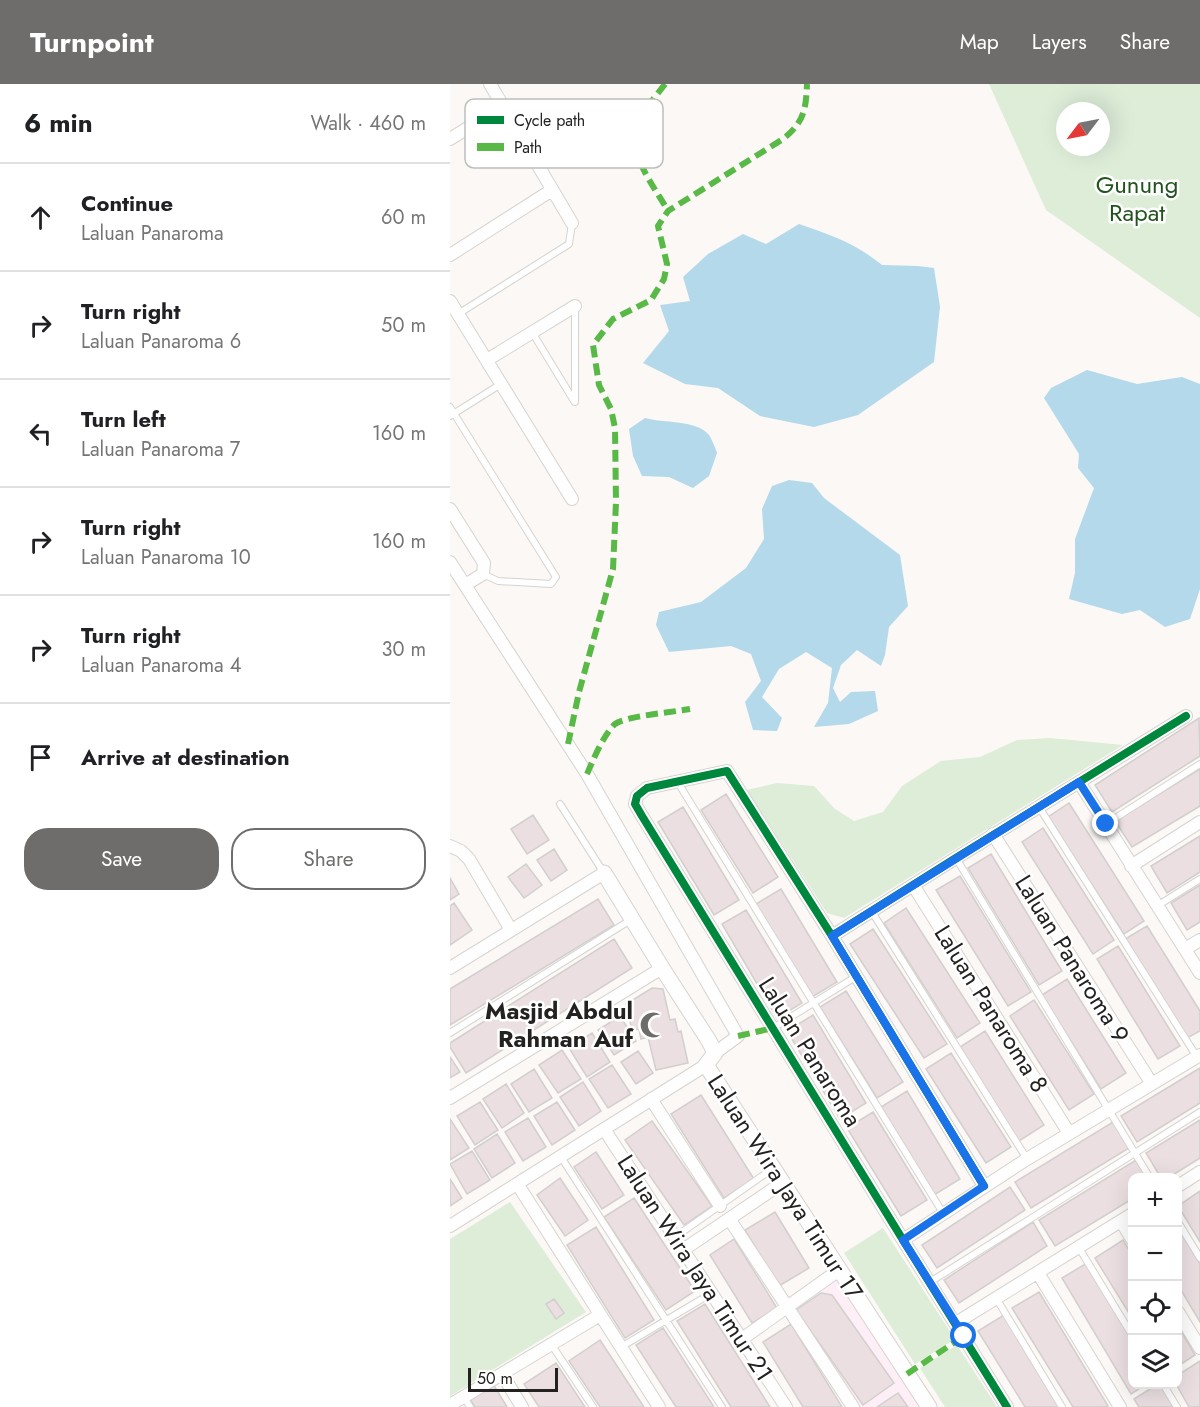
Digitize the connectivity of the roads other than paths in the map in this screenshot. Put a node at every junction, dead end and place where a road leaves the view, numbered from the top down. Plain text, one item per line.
1 (490, 84) edge
2 (499, 99) edge
3 (465, 130) edge
4 (450, 139) edge
5 (539, 168) edge
6 (552, 190) junction
7 (572, 223) joint
8 (450, 255) edge
9 (450, 301) edge
10 (574, 306) joint
11 (458, 314) junction
12 (532, 332) junction
13 (487, 360) junction
14 (501, 384) junction
15 (450, 407) edge
16 (452, 415) edge
17 (572, 499) dead end
18 (450, 509) edge
19 (450, 562) edge
20 (483, 574) junction
21 (465, 585) junction
22 (1186, 716) dead end
23 (1200, 764) edge
24 (677, 781) junction
25 (1079, 782) junction
26 (560, 804) dead end
27 (1039, 807) junction
28 (1200, 822) edge
29 (1106, 824) junction
30 (993, 834) junction
31 (450, 846) edge
32 (956, 858) junction
33 (1131, 866) junction
34 (604, 873) junction
35 (1200, 879) edge
36 (913, 885) junction
37 (1157, 907) junction
38 (872, 912) junction
39 (633, 919) junction
40 (511, 930) junction
41 (832, 936) junction
42 (1200, 940) edge
43 (1185, 949) junction
44 (450, 968) edge
45 (662, 968) junction
46 (1200, 974) edge
47 (857, 976) junction
48 (814, 1003) junction
49 (773, 1028) junction
50 (450, 1033) edge
51 (1199, 1056) edge
52 (710, 1059) junction
53 (1152, 1084) junction
54 (450, 1098) edge
55 (651, 1099) junction
56 (1109, 1110) junction
57 (1200, 1112) edge
58 (604, 1129) junction
59 (1069, 1133) junction
60 (1134, 1152) junction
61 (561, 1157) junction
62 (1027, 1159) junction
63 (773, 1169) junction
64 (1200, 1172) edge
65 (1147, 1173) edge
66 (782, 1183) junction
67 (1182, 1183) edge
68 (518, 1185) junction
69 (984, 1186) junction
70 (720, 1206) junction
71 (944, 1214) junction
72 (1128, 1217) edge
73 (730, 1220) junction
74 (1121, 1221) junction
75 (450, 1226) edge
76 (1181, 1227) edge
77 (1128, 1232) edge
78 (675, 1237) junction
79 (903, 1240) junction
80 (1079, 1248) junction
81 (684, 1250) junction
82 (1200, 1258) edge
83 (839, 1270) junction
84 (1038, 1273) junction
85 (929, 1283) junction
86 (712, 1293) junction
87 (996, 1298) junction
88 (788, 1307) junction
89 (600, 1314) junction
90 (1182, 1319) edge
91 (667, 1320) junction
92 (956, 1323) junction
93 (1128, 1328) edge
94 (742, 1339) junction
95 (552, 1344) junction
96 (621, 1347) junction
97 (1200, 1348) edge
98 (502, 1374) junction
99 (1166, 1389) edge
100 (467, 1402) edge
101 (450, 1405) edge
102 (522, 1407) edge
103 (593, 1407) edge
104 (659, 1407) edge
105 (722, 1407) edge
106 (786, 1407) edge
107 (853, 1407) edge
108 (928, 1407) edge
109 (1007, 1407) edge
110 (1062, 1407) edge
111 (1120, 1407) edge
112 (1177, 1407) edge

1 - 2 street
3 - 4 street
5 - 6 street
6 - 7 street
6 - 8 street
7 - 11 lane
9 - 11 street
10 - 12 street
10 - 12 lane
11 - 13 street
12 - 13 street
13 - 14 street
14 - 16 lane
14 - 17 street
15 - 16 lane
16 - 20 lane
18 - 20 street
19 - 21 street
20 - 21 street
21 - 52 street
22 - 25 street
23 - 29 lane
24 - 41 street, Laluan Panaroma
24 - 48 lane
24 - 49 street, Laluan Panaroma
25 - 27 street
25 - 29 street
26 - 34 lane
27 - 30 street
27 - 51 lane
28 - 33 street
29 - 33 street
30 - 32 street
30 - 53 street, Laluan Panaroma 9
31 - 40 street
32 - 36 street
32 - 56 lane
33 - 37 street
34 - 39 street, Laluan Wira Jaya Timur 17
34 - 40 street
35 - 37 lane
36 - 38 street
36 - 59 street, Laluan Panaroma 8
37 - 43 street
38 - 41 street
38 - 62 lane
39 - 45 street, Laluan Wira Jaya Timur 17
39 - 50 lane
40 - 44 street
41 - 47 street
42 - 43 street
43 - 46 street
45 - 52 street, Laluan Wira Jaya Timur 17
45 - 54 street
47 - 48 lane
47 - 69 street
48 - 49 lane
48 - 71 lane
49 - 79 street, Laluan Panaroma
51 - 53 street
52 - 55 street
52 - 63 street, Laluan Wira Jaya Timur 17
53 - 56 street
55 - 58 street
55 - 70 street
56 - 59 street
56 - 60 lane
57 - 60 lane
58 - 61 street
58 - 78 street, Laluan Wira Jaya Timur 21
59 - 62 street
60 - 65 lane
60 - 85 lane
61 - 68 street
61 - 91 lane
62 - 69 street
63 - 66 street, Laluan Wira Jaya Timur 17
63 - 70 lane
64 - 67 street
66 - 73 street
66 - 83 street, Laluan Wira Jaya Timur 17
68 - 75 street
68 - 89 street
69 - 71 street
70 - 78 lane
71 - 79 street
72 - 74 street
73 - 81 street
73 - 88 street
74 - 77 street
74 - 80 street
76 - 82 lane
78 - 81 street, Laluan Wira Jaya Timur 21
79 - 85 street, Laluan Panaroma
80 - 84 street
80 - 93 lane
81 - 86 street, Laluan Wira Jaya Timur 21
83 - 88 street
83 - 108 street, Laluan Wira Jaya Timur 17
84 - 87 street
84 - 111 street
85 - 92 street, Laluan Panaroma
86 - 91 lane
86 - 94 street, Laluan Wira Jaya Timur 21
87 - 92 street
87 - 110 lane
88 - 94 street
88 - 107 street
89 - 95 street
89 - 96 street
90 - 97 street
91 - 96 lane
91 - 105 lane
92 - 109 street, Laluan Panaroma
94 - 106 street, Laluan Wira Jaya Timur 21
95 - 98 street
95 - 103 lane
96 - 104 street
98 - 100 street
98 - 102 street
99 - 112 lane
100 - 101 street

